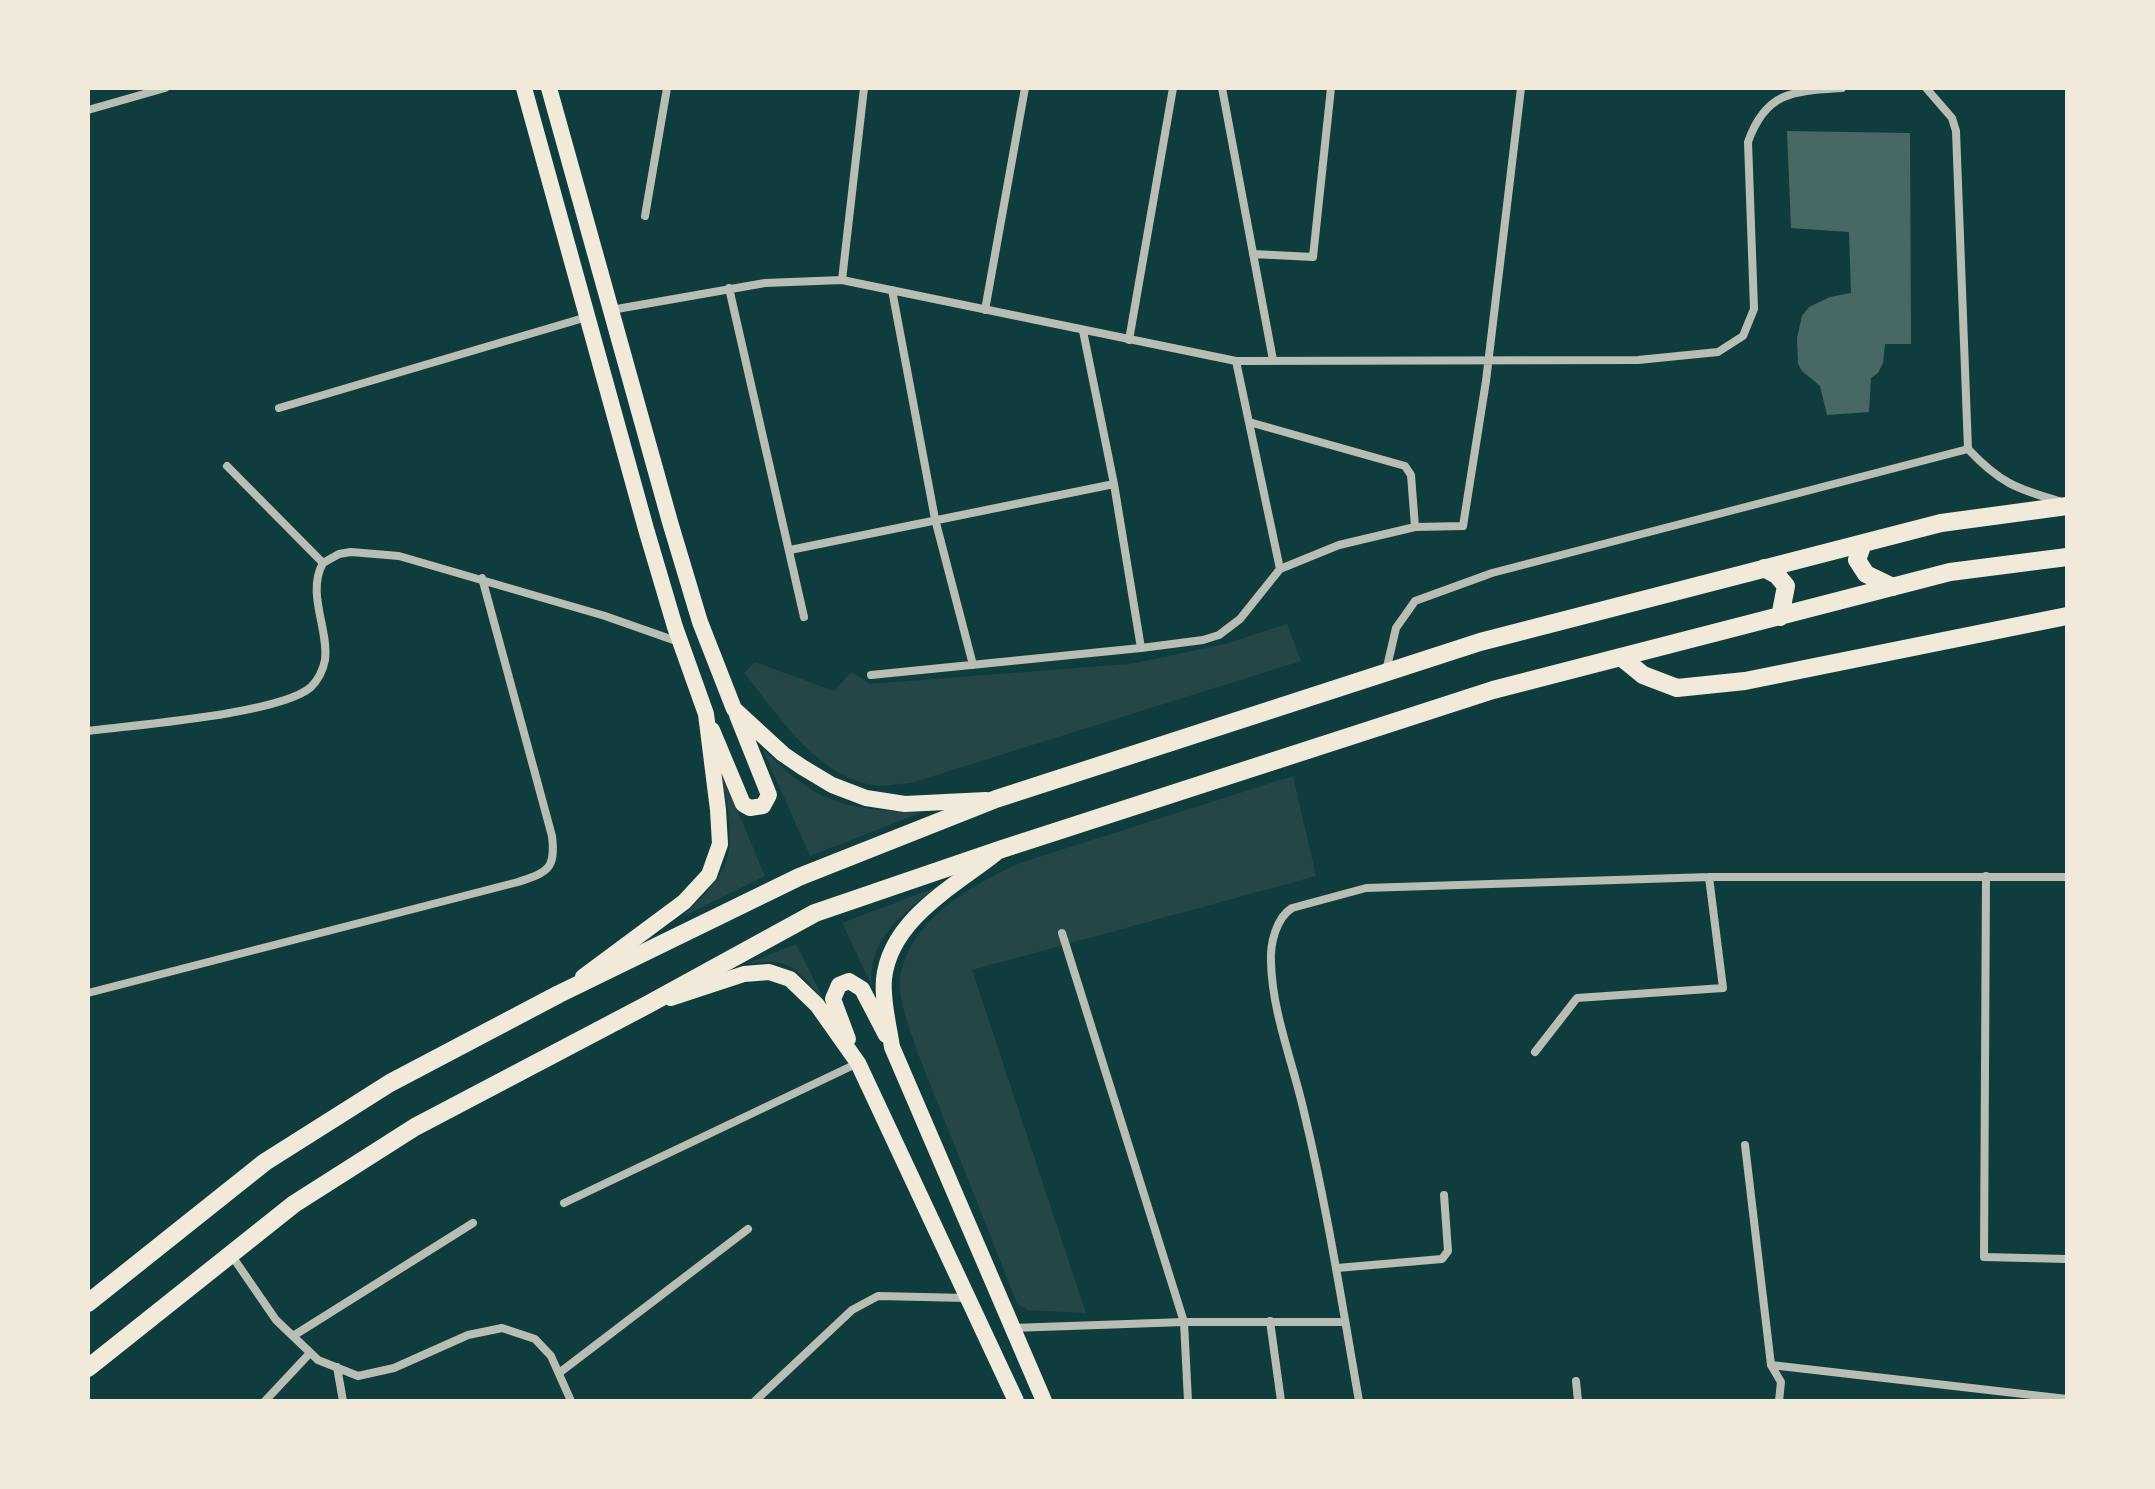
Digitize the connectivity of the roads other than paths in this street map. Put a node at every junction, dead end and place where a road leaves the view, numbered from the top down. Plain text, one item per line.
1 (165, 88) edge
2 (524, 88) edge
3 (549, 88) edge
4 (667, 88) edge
5 (864, 88) edge
6 (1025, 88) edge
7 (1173, 88) edge
8 (1222, 88) edge
9 (1331, 88) edge
10 (1521, 88) edge
11 (1842, 88) edge
12 (1926, 88) edge
13 (88, 110) edge
14 (645, 216) dead end
15 (1253, 254) junction
16 (842, 280) junction
17 (729, 288) junction
18 (892, 290) junction
19 (611, 310) junction
20 (985, 310) junction
21 (587, 317) junction
22 (1083, 331) junction
23 (1129, 340) junction
24 (1488, 358) junction
25 (1273, 360) junction
26 (1236, 361) junction
27 (279, 408) dead end
28 (1249, 422) junction
29 (1968, 449) junction
30 (227, 466) dead end
31 (1114, 484) junction
32 (2067, 504) edge
33 (935, 519) junction
34 (1415, 527) junction
35 (1863, 543) junction
36 (790, 550) junction
37 (2067, 557) edge
38 (323, 563) junction
39 (1764, 568) junction
40 (1280, 569) junction
41 (482, 578) junction
42 (1893, 587) junction
43 (2067, 616) edge
44 (804, 617) dead end
45 (1780, 617) junction
46 (680, 643) junction
47 (1141, 648) junction
48 (1621, 657) junction
49 (973, 665) junction
50 (1385, 672) junction
51 (871, 675) dead end
52 (734, 709) junction
53 (706, 714) junction
54 (88, 731) edge
55 (996, 799) junction
56 (1002, 849) junction
57 (1986, 876) junction
58 (1709, 877) junction
59 (2067, 877) edge
60 (1062, 933) dead end
61 (88, 993) edge
62 (559, 994) junction
63 (647, 1005) junction
64 (892, 1047) junction
65 (1535, 1052) dead end
66 (858, 1063) junction
67 (1745, 1145) dead end
68 (1444, 1195) dead end
69 (564, 1203) dead end
70 (473, 1223) dead end
71 (748, 1229) dead end
72 (231, 1254) junction
73 (2067, 1259) edge
74 (1337, 1268) junction
75 (968, 1298) junction
76 (88, 1303) edge
77 (1270, 1321) junction
78 (1184, 1322) junction
79 (1345, 1322) junction
80 (1012, 1328) junction
81 (293, 1336) junction
82 (310, 1353) junction
83 (1771, 1365) junction
84 (337, 1367) junction
85 (88, 1368) edge
86 (559, 1373) junction
87 (1576, 1381) dead end
88 (2067, 1399) edge
89 (265, 1401) edge
90 (343, 1401) edge
91 (571, 1401) edge
92 (755, 1401) edge
93 (1016, 1401) edge
94 (1044, 1401) edge
95 (1188, 1401) edge
96 (1281, 1401) edge
97 (1359, 1401) edge
98 (1578, 1401) edge
99 (1779, 1401) edge

1 - 13 street
2 - 21 main road
3 - 19 main road
4 - 14 street
5 - 16 street
6 - 20 street
7 - 23 street
8 - 15 street
9 - 15 street
10 - 24 street
11 - 24 street
12 - 29 street
15 - 25 street
16 - 17 street
16 - 18 street
17 - 19 street
17 - 36 street
18 - 20 street
18 - 33 street
19 - 52 main road
20 - 22 street
21 - 27 street
21 - 46 main road
22 - 23 street
22 - 31 street
23 - 26 street
24 - 25 street
24 - 34 street
25 - 26 street
26 - 28 street
28 - 34 street
28 - 40 street
29 - 32 street
29 - 50 street
30 - 38 street
31 - 33 street
31 - 47 street
32 - 35 highway
33 - 36 street
33 - 49 street
34 - 40 street
35 - 39 highway
35 - 42 highway
36 - 44 street
37 - 42 highway
38 - 41 street
38 - 54 street
39 - 45 highway
39 - 50 highway
40 - 47 street
41 - 46 street
41 - 61 street
42 - 45 highway
43 - 48 highway
45 - 48 highway
46 - 53 main road
47 - 49 street
48 - 56 highway
49 - 51 street
50 - 55 highway
52 - 53 main road
52 - 55 main road
53 - 62 main road
55 - 62 highway
56 - 63 highway
56 - 64 main road
57 - 58 street
57 - 59 street
57 - 73 street
58 - 65 street
58 - 74 street
60 - 78 street
62 - 76 highway
63 - 66 main road
63 - 72 highway
64 - 66 main road
64 - 80 main road
66 - 69 street
66 - 75 main road
67 - 83 street
68 - 74 street
70 - 81 street
71 - 86 street
72 - 81 street
72 - 85 highway
74 - 79 street
75 - 92 street
75 - 93 main road
77 - 78 street
77 - 79 street
77 - 96 street
78 - 80 street
78 - 95 street
79 - 97 street
80 - 94 main road
81 - 82 street
82 - 84 street
82 - 89 street
83 - 88 street
83 - 99 street
84 - 86 street
84 - 90 street
86 - 91 street
87 - 98 street

